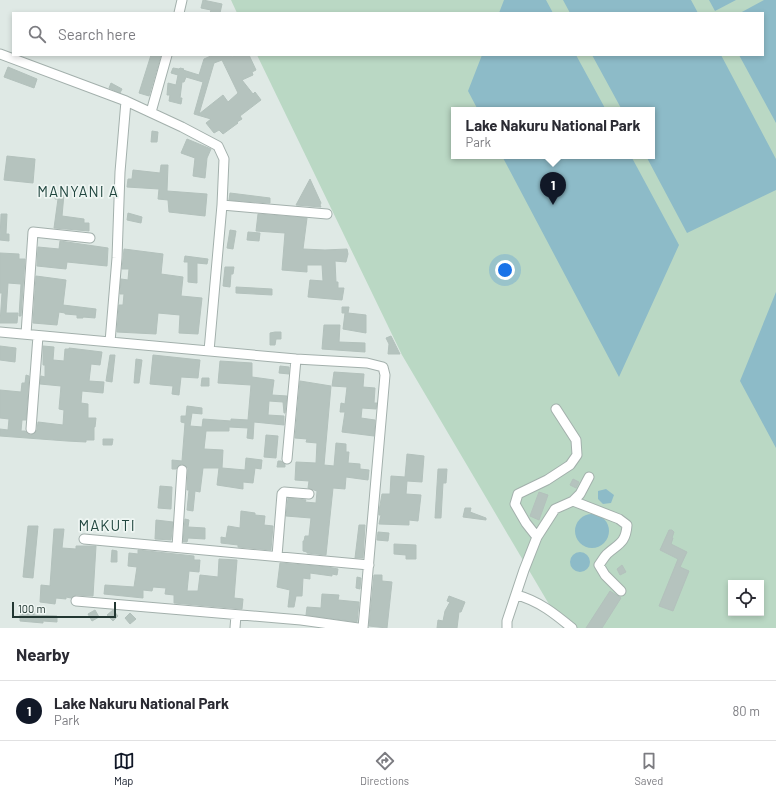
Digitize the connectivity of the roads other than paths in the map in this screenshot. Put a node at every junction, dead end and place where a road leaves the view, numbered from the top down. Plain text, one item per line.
1 (182, 0) edge
2 (179, 12) edge
3 (0, 54) edge
4 (167, 56) edge
5 (126, 101) junction
6 (151, 112) junction
7 (222, 205) junction
8 (327, 214) dead end
9 (90, 238) dead end
10 (0, 332) edge
11 (26, 334) junction
12 (38, 336) junction
13 (110, 342) junction
14 (209, 351) junction
15 (296, 359) junction
16 (556, 409) dead end
17 (31, 429) dead end
18 (286, 459) dead end
19 (182, 470) dead end
20 (589, 477) dead end
21 (309, 494) dead end
22 (573, 500) junction
23 (537, 537) junction
24 (84, 539) dead end
25 (178, 547) junction
26 (277, 556) junction
27 (369, 565) junction
28 (621, 590) dead end
29 (517, 595) junction
30 (76, 601) dead end
31 (236, 615) junction
32 (235, 628) edge
33 (358, 628) edge
34 (363, 628) edge
35 (507, 628) edge
36 (572, 628) edge

1 - 2 street
3 - 5 street
4 - 6 street
5 - 6 street
5 - 13 street
6 - 7 street
7 - 8 street
7 - 14 street
9 - 11 street
10 - 11 street
11 - 12 street
12 - 13 street
12 - 17 street
13 - 14 street
14 - 15 street
15 - 18 street
15 - 27 street
16 - 23 street
19 - 25 street
20 - 22 street
21 - 26 street
22 - 23 street
22 - 28 street
23 - 29 street
24 - 25 street
25 - 26 street
26 - 27 street
27 - 34 street
29 - 35 street
29 - 36 street
30 - 31 street
31 - 32 street
31 - 33 street

